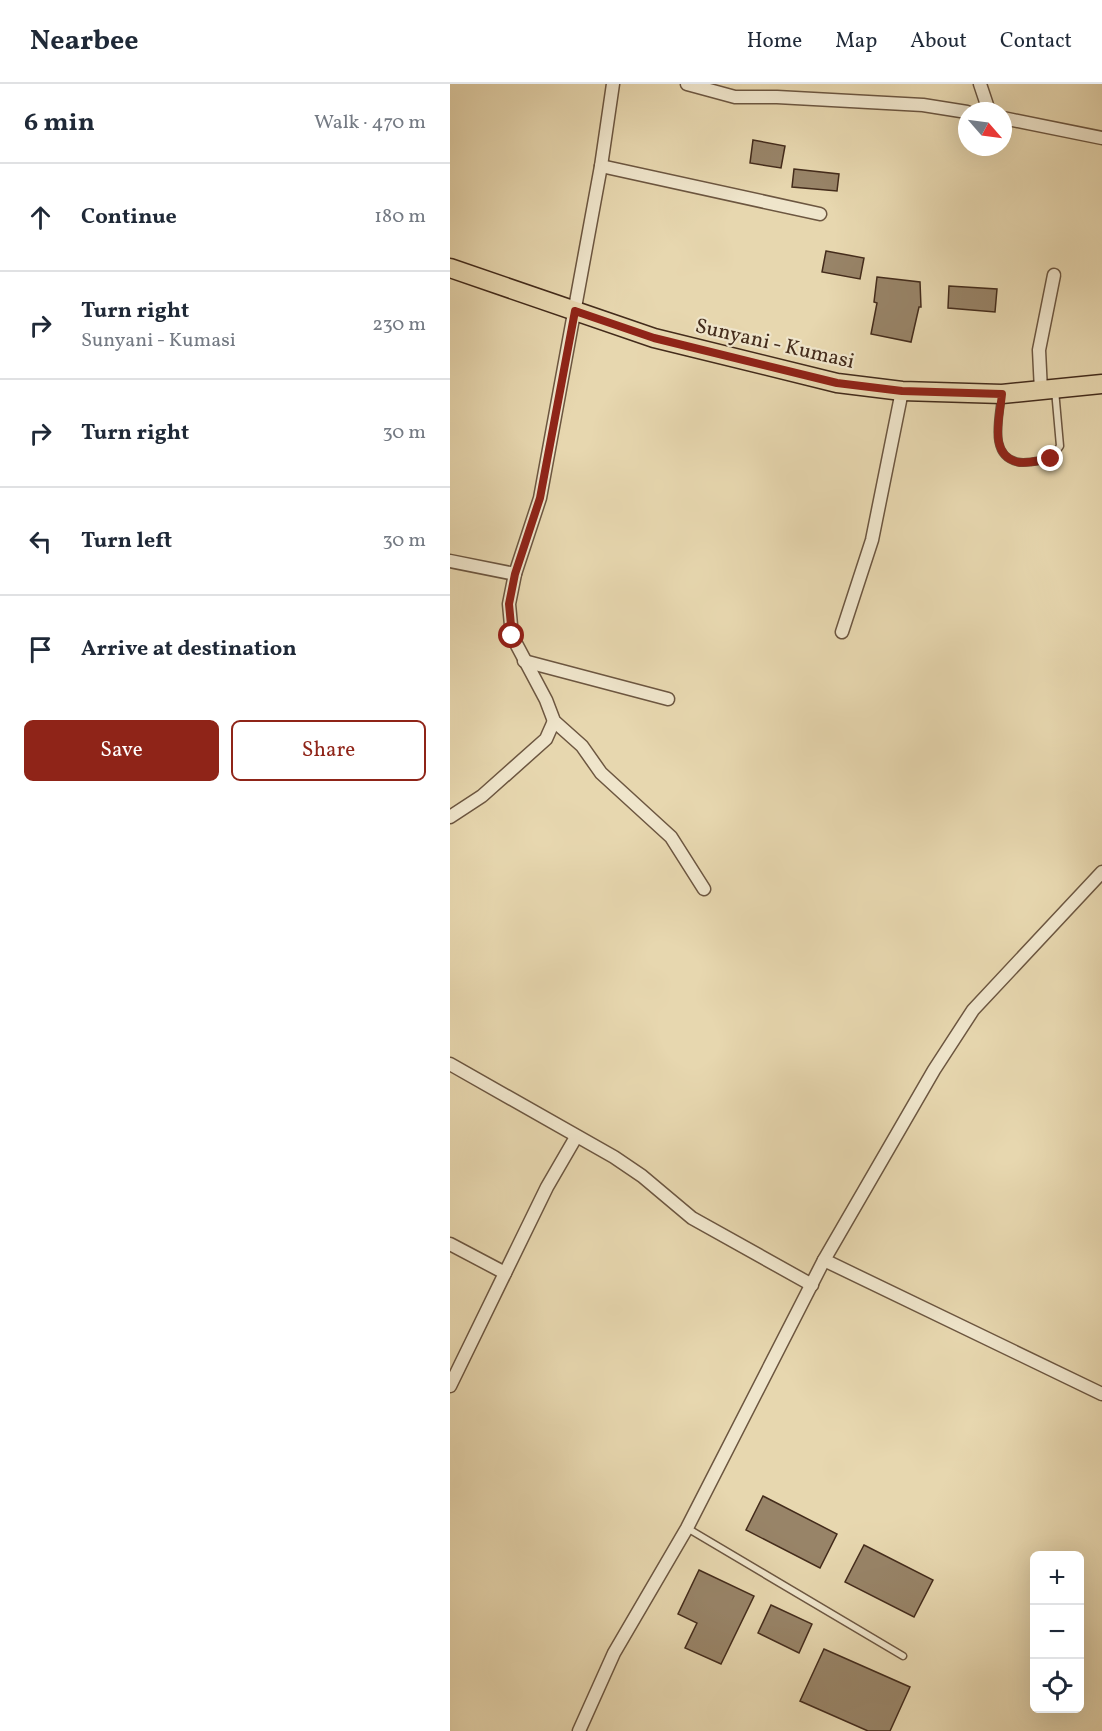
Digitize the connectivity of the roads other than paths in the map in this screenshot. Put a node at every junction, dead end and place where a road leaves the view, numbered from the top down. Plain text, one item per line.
1 (613, 84) edge
2 (687, 84) edge
3 (980, 84) edge
4 (986, 102) edge
5 (958, 111) edge
6 (1012, 120) edge
7 (1102, 138) edge
8 (601, 166) junction
9 (820, 214) dead end
10 (450, 268) edge
11 (1054, 275) dead end
12 (575, 311) junction
13 (1102, 384) edge
14 (1048, 390) junction
15 (902, 391) junction
16 (1002, 394) junction
17 (450, 561) edge
18 (515, 574) junction
19 (842, 632) dead end
20 (524, 661) junction
21 (668, 699) dead end
22 (554, 721) junction
23 (450, 816) edge
24 (1102, 873) edge
25 (704, 889) dead end
26 (450, 1064) edge
27 (576, 1137) junction
28 (450, 1244) edge
29 (824, 1260) junction
30 (505, 1273) junction
31 (812, 1285) junction
32 (450, 1386) edge
33 (1102, 1394) edge
34 (687, 1528) junction
35 (903, 1656) dead end
36 (579, 1731) edge

1 - 8 street
2 - 5 street
3 - 4 street
6 - 7 street
8 - 9 street
8 - 12 street
10 - 12 main road, Sunyani - Kumasi
11 - 14 street
12 - 15 main road, Sunyani - Kumasi
12 - 18 street
13 - 14 main road, Sunyani - Kumasi
14 - 16 main road, Sunyani - Kumasi
14 - 16 lane
15 - 16 main road, Sunyani - Kumasi
15 - 19 street
17 - 18 street
18 - 20 street
20 - 21 street
20 - 22 street
22 - 23 street
22 - 25 street
24 - 29 street
26 - 27 street
27 - 30 street
27 - 31 street
28 - 30 street
29 - 31 street
29 - 33 street
30 - 32 street
31 - 34 street
34 - 35 lane
34 - 36 street

